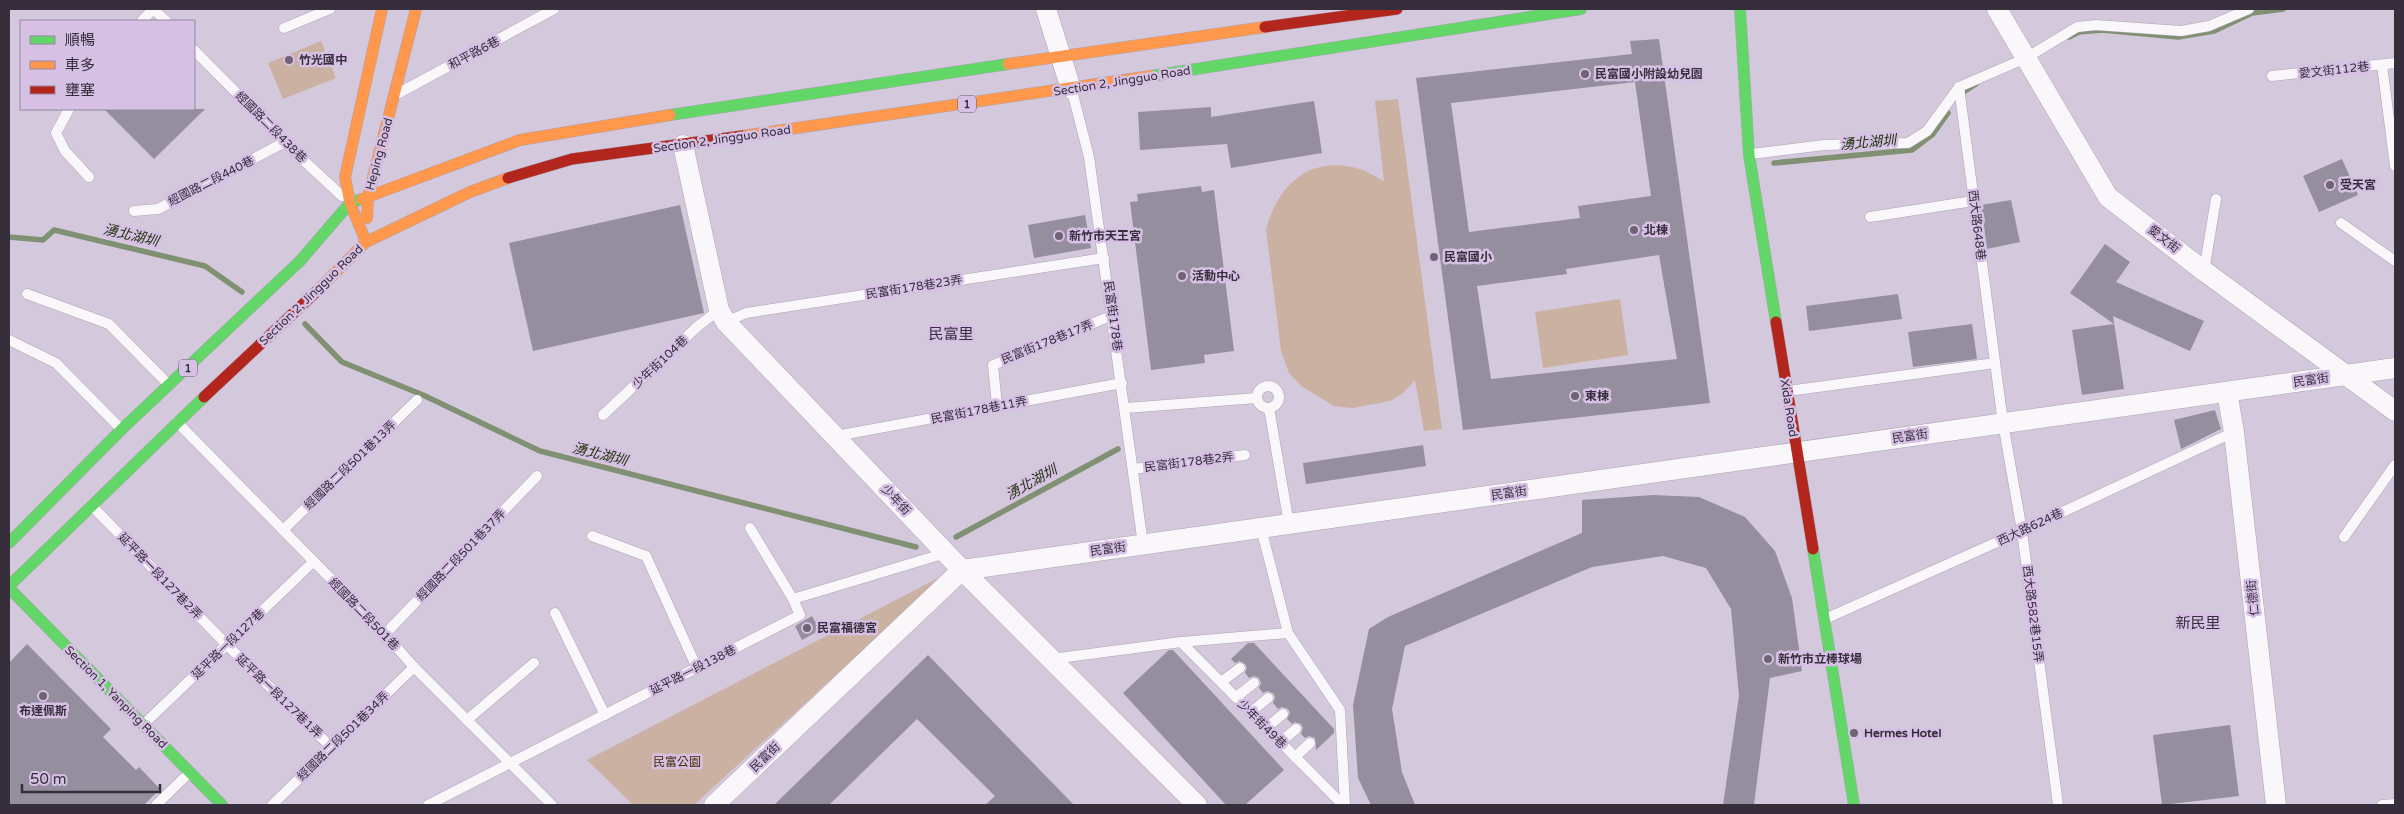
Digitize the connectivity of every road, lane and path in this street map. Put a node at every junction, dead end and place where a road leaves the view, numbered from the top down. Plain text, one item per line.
1 (153, 9) edge
2 (330, 9) edge
3 (382, 9) edge
4 (416, 9) edge
5 (554, 9) edge
6 (1046, 9) edge
7 (1397, 9) edge
8 (1581, 9) edge
9 (1740, 9) edge
10 (1997, 9) edge
11 (2249, 9) edge
12 (143, 20) edge
13 (165, 20) edge
14 (284, 28) dead end
15 (195, 51) edge
16 (1062, 56) junction
17 (2026, 58) junction
18 (2395, 63) edge
19 (2382, 65) junction
20 (2272, 76) dead end
21 (1959, 87) junction
22 (1071, 89) junction
23 (394, 96) junction
24 (68, 110) edge
25 (286, 142) junction
26 (683, 145) junction
27 (1749, 155) junction
28 (2395, 166) edge
29 (89, 177) dead end
30 (368, 196) junction
31 (2216, 199) dead end
32 (1973, 201) junction
33 (350, 203) junction
34 (134, 211) dead end
35 (1870, 217) dead end
36 (2341, 223) dead end
37 (366, 242) junction
38 (1104, 258) junction
39 (2395, 261) edge
40 (2204, 271) junction
41 (27, 294) dead end
42 (1112, 315) junction
43 (722, 316) junction
44 (9, 340) edge
45 (1995, 363) junction
46 (2395, 368) edge
47 (2346, 375) junction
48 (1122, 383) junction
49 (170, 385) junction
50 (1787, 391) junction
51 (2226, 392) junction
52 (1257, 398) junction
53 (417, 400) dead end
54 (997, 406) junction
55 (1126, 408) junction
56 (1270, 408) junction
57 (2395, 411) edge
58 (603, 415) dead end
59 (177, 422) junction
60 (2002, 423) junction
61 (121, 430) junction
62 (2234, 432) junction
63 (836, 436) junction
64 (1796, 452) junction
65 (1245, 455) dead end
66 (2395, 465) edge
67 (1133, 469) junction
68 (537, 476) dead end
69 (92, 506) junction
70 (1289, 524) junction
71 (750, 528) dead end
72 (1261, 528) junction
73 (283, 530) junction
74 (2022, 531) junction
75 (592, 536) dead end
76 (2344, 537) dead end
77 (9, 543) edge
78 (1144, 544) junction
79 (946, 553) junction
80 (312, 562) junction
81 (962, 570) junction
82 (9, 587) edge
83 (793, 599) junction
84 (555, 613) dead end
85 (1824, 619) junction
86 (1288, 633) junction
87 (385, 634) junction
88 (1181, 642) junction
89 (227, 646) junction
90 (1052, 659) junction
91 (534, 663) dead end
92 (414, 667) junction
93 (697, 668) junction
94 (1240, 668) dead end
95 (1221, 682) junction
96 (1254, 683) dead end
97 (1236, 697) junction
98 (1268, 698) dead end
99 (1250, 712) junction
100 (1282, 714) dead end
101 (606, 715) junction
102 (468, 720) junction
103 (143, 725) junction
104 (1266, 728) junction
105 (1296, 729) dead end
106 (1280, 742) junction
107 (1310, 743) dead end
108 (331, 747) junction
109 (1295, 757) junction
110 (511, 763) junction
111 (190, 772) junction
112 (2395, 804) edge
113 (156, 805) edge
114 (222, 805) edge
115 (272, 805) edge
116 (428, 805) edge
117 (552, 805) edge
118 (714, 805) edge
119 (1198, 805) edge
120 (1344, 805) edge
121 (1854, 805) edge
122 (2058, 805) edge
123 (2276, 805) edge
124 (2382, 805) edge

1 - 12 lane
1 - 13 lane
2 - 14 lane
3 - 33 main road, Heping Road
4 - 23 main road, Heping Road
5 - 23 lane, 和平路6巷
6 - 16 street
7 - 16 main road, 1
8 - 22 main road, Section 2, Jingguo Road / 1
9 - 27 main road, Xida Road
10 - 17 street, 愛文街
11 - 17 lane
15 - 25 lane, 經國路二段438巷
16 - 22 street
16 - 30 main road, 1
17 - 21 lane
17 - 40 street, 愛文街
18 - 19 lane, 愛文街112巷
19 - 20 lane, 愛文街112巷
19 - 28 lane
21 - 27 lane
21 - 32 lane, 西大路648巷
22 - 26 main road, Section 2, Jingguo Road / 1
22 - 38 lane, 民富街178巷
23 - 30 main road, Heping Road
24 - 29 lane
25 - 33 lane, 經國路二段438巷
25 - 34 lane, 經國路二段440巷
26 - 37 main road, Section 2, Jingguo Road / 1
26 - 43 street
27 - 50 main road, Xida Road
30 - 33 main road, 1
30 - 37 main road, Heping Road
31 - 40 lane
32 - 35 lane
32 - 45 lane, 西大路648巷
33 - 37 main road, Heping Road
33 - 49 main road, 1
36 - 39 lane
37 - 59 main road, Section 2, Jingguo Road / 1
38 - 42 lane, 民富街178巷
38 - 43 lane, 民富街178巷23弄
40 - 47 street, 愛文街
41 - 49 lane
42 - 48 lane, 民富街178巷
42 - 54 lane, 民富街178巷17弄
43 - 58 lane, 少年街104巷
43 - 63 street, 少年街
44 - 61 lane
45 - 50 lane
45 - 60 lane, 西大路648巷
46 - 47 street, 民富街
47 - 51 street, 民富街
47 - 57 street, 愛文街
48 - 54 lane, 民富街178巷11弄
48 - 55 lane, 民富街178巷
49 - 61 main road, 1
50 - 64 main road, Xida Road
51 - 60 street, 民富街
51 - 62 street, 仁德街
52 - 55 lane
52 - 56 lane
52 - 56 lane
53 - 73 lane, 經國路二段501巷13弄
54 - 63 lane, 民富街178巷11弄
55 - 67 lane, 民富街178巷
56 - 70 lane
59 - 69 main road, Section 2, Jingguo Road / 1
59 - 73 lane, 經國路二段501巷
60 - 64 street, 民富街
60 - 74 lane, 西大路582巷15弄
61 - 77 main road, 1
62 - 74 lane, 西大路624巷
62 - 123 street, 仁德街
63 - 79 street, 少年街
64 - 70 street, 民富街
64 - 85 main road, Xida Road
65 - 67 lane, 民富街178巷2弄
66 - 76 lane
67 - 78 lane, 民富街178巷
68 - 87 lane, 經國路二段501巷37弄
69 - 82 main road, Section 2, Jingguo Road / 1
69 - 89 lane, 延平路一段127巷2弄
70 - 72 street, 民富街
71 - 83 lane
72 - 78 street, 民富街
72 - 86 lane
73 - 80 lane, 經國路二段501巷
74 - 85 lane, 西大路624巷
74 - 122 lane, 西大路582巷15弄
75 - 93 lane
78 - 81 street, 民富街
79 - 81 street, 少年街
79 - 83 lane
80 - 87 lane, 經國路二段501巷
80 - 89 lane, 延平路一段127巷
81 - 90 street, 少年街
81 - 118 street, 民富街
82 - 103 main road, Section 1, Yanping Road
83 - 93 lane, 延平路一段138巷
84 - 101 lane
85 - 121 main road, Xida Road
86 - 88 lane
86 - 120 lane
87 - 92 lane, 經國路二段501巷
88 - 90 lane
88 - 95 lane, 少年街49巷
89 - 103 lane, 延平路一段127巷
89 - 108 lane, 延平路一段127巷1弄
90 - 119 street, 少年街
91 - 102 lane
92 - 102 lane, 經國路二段501巷
92 - 108 lane, 經國路二段501巷34弄
93 - 101 lane, 延平路一段138巷
94 - 95 lane
95 - 97 lane, 少年街49巷
96 - 97 lane
97 - 99 lane, 少年街49巷
98 - 99 lane
99 - 104 lane, 少年街49巷
100 - 104 lane
101 - 110 lane, 延平路一段138巷
102 - 110 lane, 經國路二段501巷
103 - 111 main road, Section 1, Yanping Road
104 - 106 lane, 少年街49巷
105 - 106 lane
106 - 109 lane, 少年街49巷
107 - 109 lane
108 - 115 lane, 經國路二段501巷34弄
109 - 120 lane, 少年街49巷
110 - 116 lane, 延平路一段138巷
110 - 117 lane, 經國路二段501巷
111 - 113 lane
111 - 114 main road, Section 1, Yanping Road
112 - 124 lane

